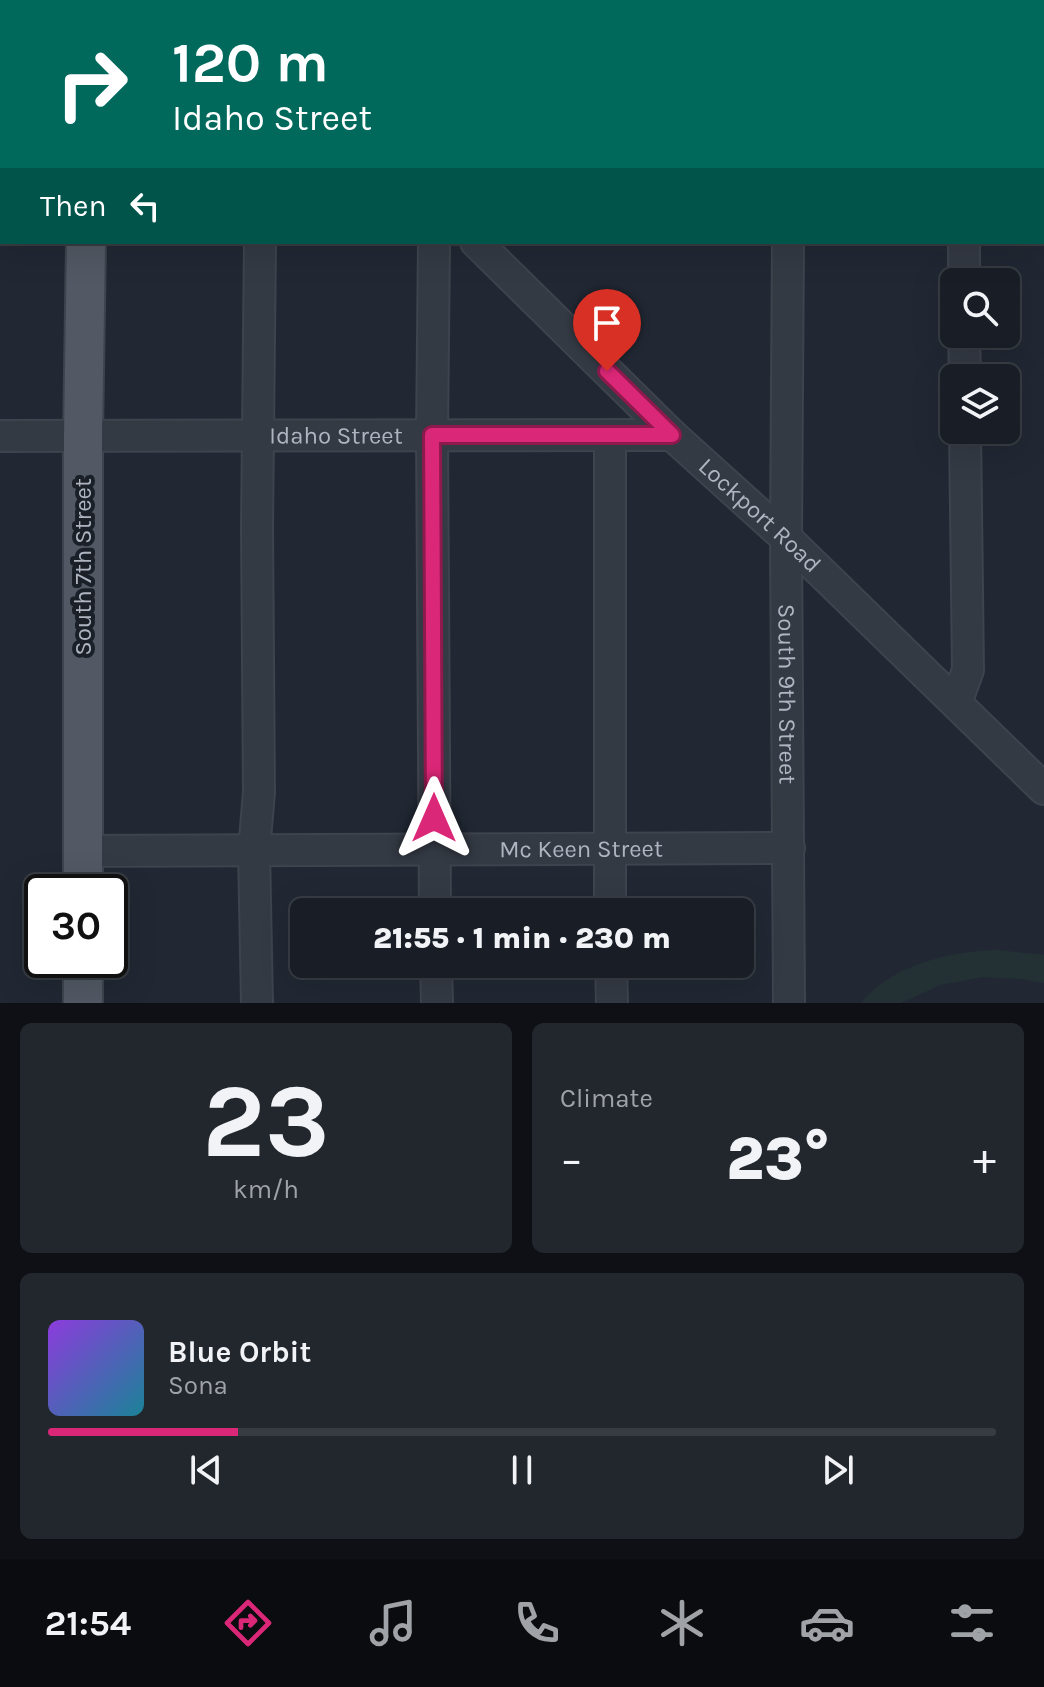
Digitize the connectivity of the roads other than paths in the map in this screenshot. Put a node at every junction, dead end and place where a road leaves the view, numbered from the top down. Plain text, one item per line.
1 (86, 244) edge
2 (260, 244) edge
3 (434, 244) edge
4 (478, 244) edge
5 (788, 244) edge
6 (964, 244) edge
7 (964, 268) edge
8 (432, 435) junction
9 (610, 435) junction
10 (672, 435) junction
11 (0, 436) edge
12 (257, 436) junction
13 (83, 437) junction
14 (965, 444) edge
15 (786, 538) junction
16 (956, 703) junction
17 (1044, 789) edge
18 (789, 848) junction
19 (434, 850) junction
20 (609, 850) junction
21 (83, 851) junction
22 (254, 851) junction
23 (83, 874) edge
24 (435, 898) edge
25 (610, 898) edge
26 (83, 978) edge
27 (436, 978) edge
28 (611, 978) edge
29 (83, 1003) edge
30 (257, 1003) edge
31 (437, 1003) edge
32 (612, 1003) edge
33 (789, 1003) edge

1 - 13 main road, South 7th Street
2 - 12 street
3 - 8 street
4 - 10 street, Lockport Road
5 - 15 street, South 9th Street
6 - 7 street
8 - 9 street, Idaho Street
8 - 12 street, Idaho Street
8 - 19 street
9 - 10 street, Idaho Street
9 - 20 street
10 - 15 street, Lockport Road
11 - 13 street, Idaho Street
12 - 13 street, Idaho Street
12 - 22 street
13 - 21 main road, South 7th Street
14 - 16 street
15 - 16 street, Lockport Road
15 - 18 street, South 9th Street
16 - 17 street, Lockport Road
18 - 20 street, Mc Keen Street
18 - 33 street, South 9th Street
19 - 20 street, Mc Keen Street
19 - 22 street, Mc Keen Street
19 - 24 street
20 - 25 street
21 - 22 street, Mc Keen Street
21 - 23 main road, South 7th Street
22 - 30 street
26 - 29 main road
27 - 31 street
28 - 32 street

